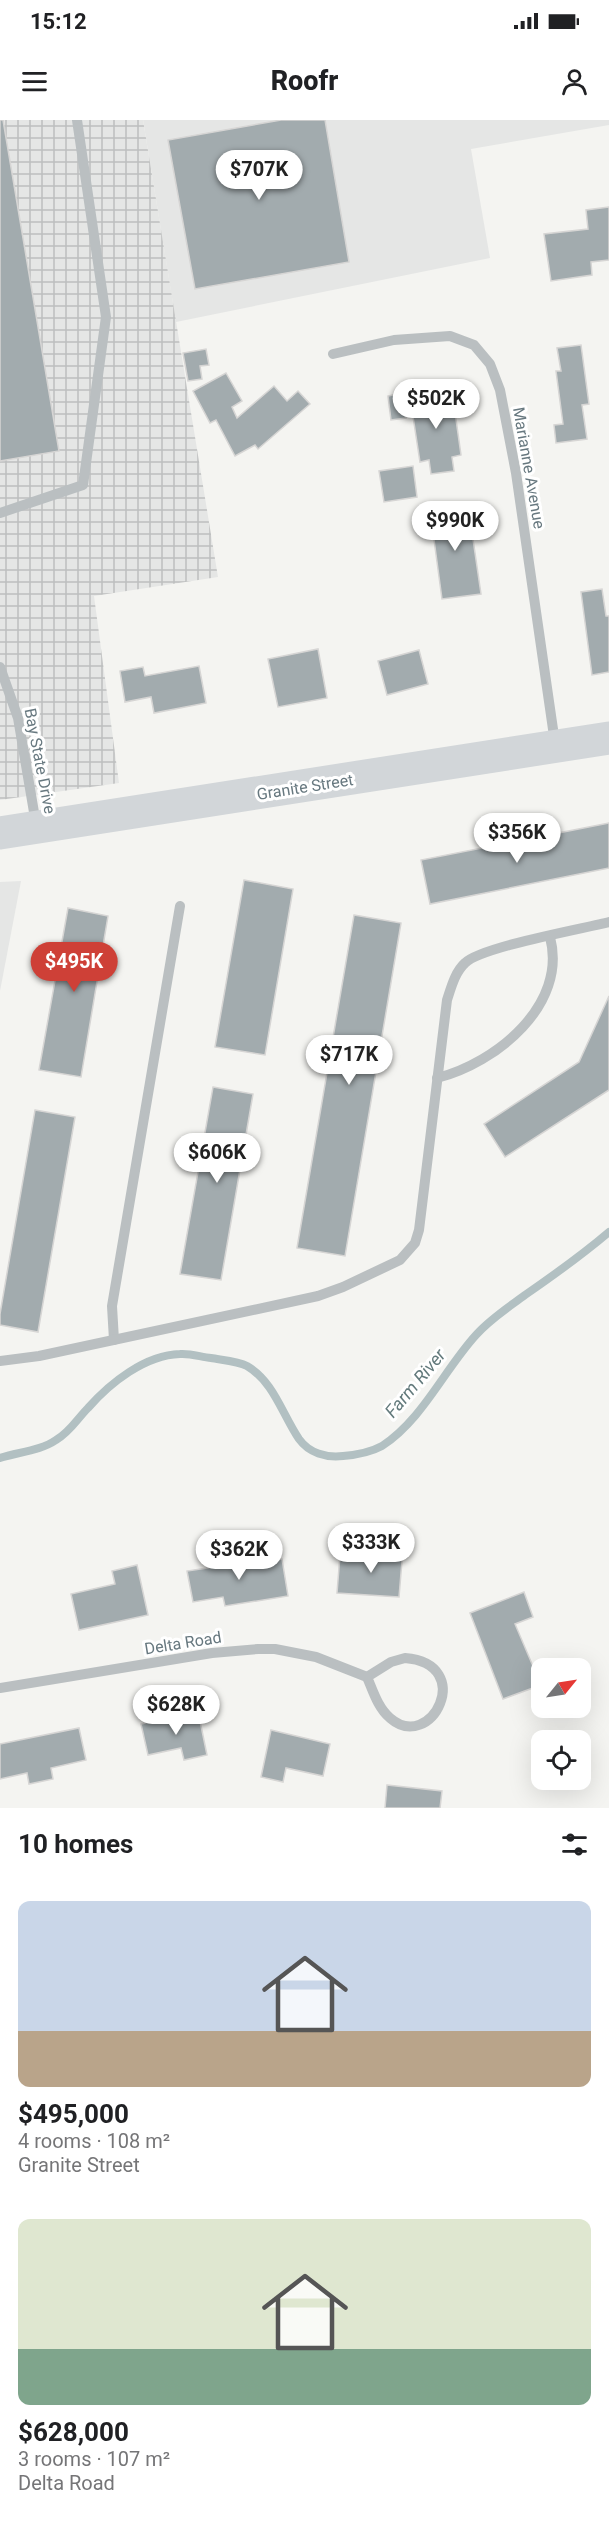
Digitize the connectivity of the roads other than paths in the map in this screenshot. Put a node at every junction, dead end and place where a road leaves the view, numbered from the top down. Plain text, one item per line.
1 (77, 120) edge
2 (333, 354) dead end
3 (0, 513) edge
4 (0, 667) edge
5 (609, 738) edge
6 (556, 747) junction
7 (37, 828) junction
8 (0, 833) edge
9 (180, 906) dead end
10 (609, 922) edge
11 (550, 937) junction
12 (437, 1078) junction
13 (114, 1340) junction
14 (0, 1361) edge
15 (367, 1677) junction
16 (0, 1688) edge

1 - 3 street
2 - 6 street, Marianne Avenue
4 - 7 street, Bay State Drive
5 - 6 main road, Granite Street
6 - 7 main road, Granite Street
7 - 8 main road, Granite Street
9 - 13 street
10 - 11 street
11 - 12 street
11 - 12 street
12 - 13 street
13 - 14 street
15 - 15 street
15 - 16 street, Delta Road

